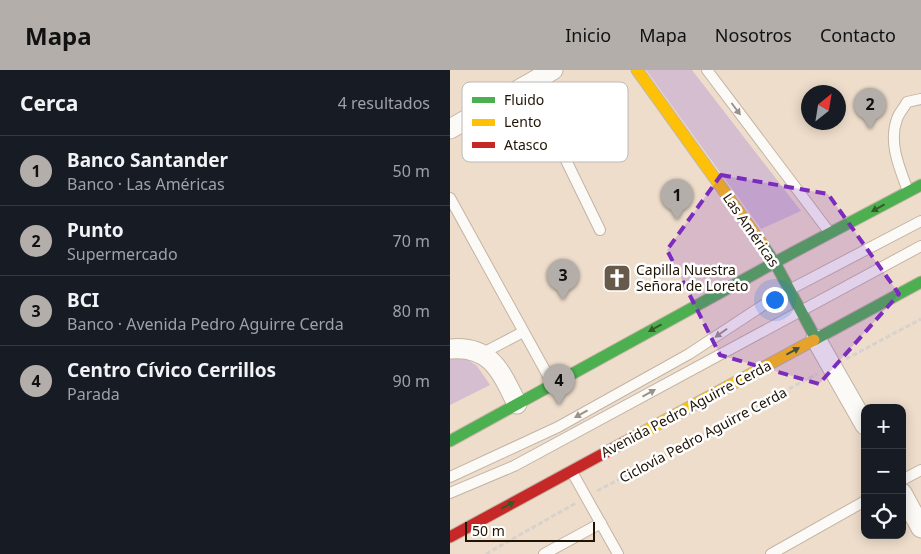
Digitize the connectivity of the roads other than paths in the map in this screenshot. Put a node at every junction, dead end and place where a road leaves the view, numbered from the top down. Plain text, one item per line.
1 (553, 70) edge
2 (637, 70) edge
3 (707, 70) edge
4 (531, 82) edge
5 (921, 98) edge
6 (462, 122) edge
7 (450, 129) edge
8 (566, 162) edge
9 (921, 185) edge
10 (908, 191) junction
11 (450, 198) edge
12 (921, 221) edge
13 (600, 230) dead end
14 (830, 234) junction
15 (921, 246) edge
16 (775, 263) junction
17 (921, 282) edge
18 (790, 290) junction
19 (801, 311) junction
20 (523, 332) junction
21 (816, 339) junction
22 (450, 348) edge
23 (483, 354) junction
24 (552, 384) junction
25 (516, 404) junction
26 (861, 418) edge
27 (450, 441) edge
28 (921, 470) edge
29 (571, 471) junction
30 (450, 477) edge
31 (906, 478) edge
32 (450, 493) edge
33 (903, 494) edge
34 (861, 504) edge
35 (601, 523) junction
36 (921, 528) edge
37 (450, 537) edge
38 (544, 554) edge
39 (618, 554) edge
40 (771, 554) edge

1 - 4 street
2 - 16 main road, Las Américas
3 -> 14 lane
5 - 10 lane
6 - 7 street
8 - 13 lane
9 - 10 main road
10 -> 14 main road
11 - 20 lane
12 - 18 lane
14 - 16 main road
15 - 19 lane
16 - 18 main road, Las Américas
16 -> 24 main road
17 - 21 main road, Avenida Pedro Aguirre Cerda
18 - 19 main road, Las Américas
18 -> 30 lane
19 - 21 main road, Las Américas
32 -> 19 lane
20 - 23 lane
20 - 24 lane
21 - 26 street, Las Américas
29 -> 21 main road, Avenida Pedro Aguirre Cerda
22 - 23 street
23 - 25 street
24 - 25 main road
25 - 27 main road
28 - 31 lane
29 - 35 lane
37 -> 29 main road, Avenida Pedro Aguirre Cerda
33 - 36 street
34 - 40 lane
35 - 38 lane
35 - 39 lane

